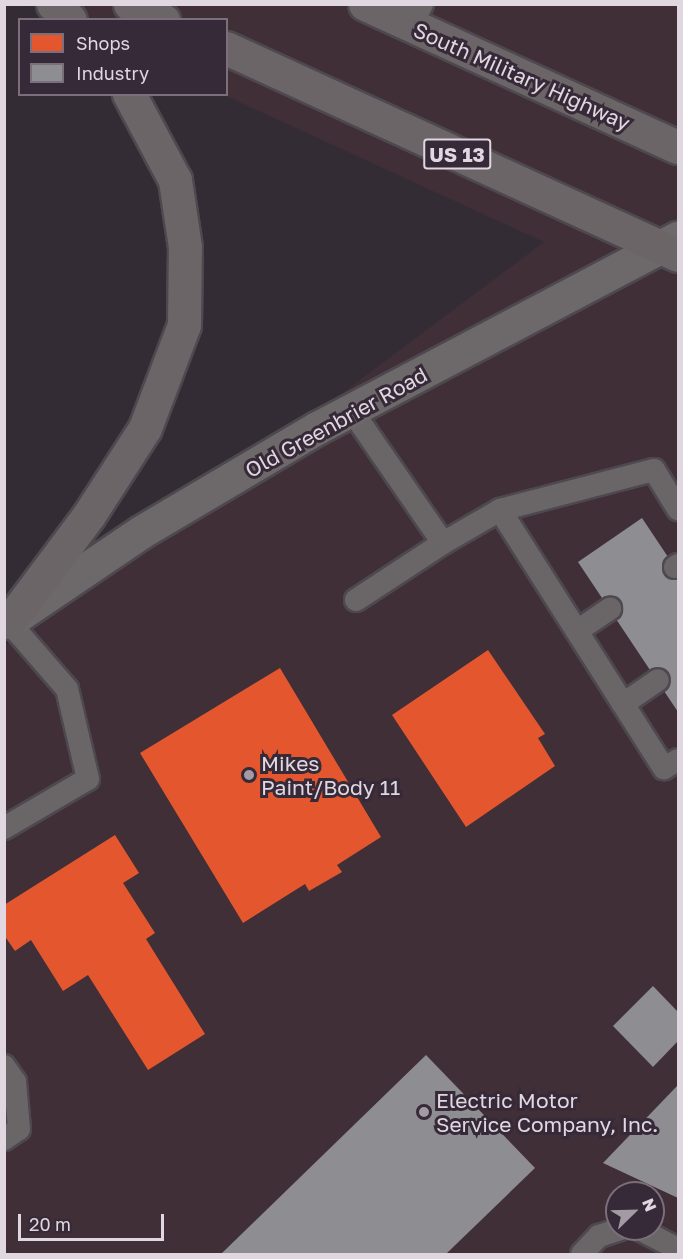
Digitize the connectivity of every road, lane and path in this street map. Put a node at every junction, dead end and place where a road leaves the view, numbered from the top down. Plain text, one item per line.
1 (52, 4) edge
2 (130, 4) edge
3 (365, 4) edge
4 (416, 15) edge
5 (68, 18) edge
6 (159, 18) edge
7 (228, 49) edge
8 (130, 96) edge
9 (678, 147) edge
10 (673, 247) edge
11 (352, 411) junction
12 (678, 509) edge
13 (500, 510) junction
14 (443, 543) junction
15 (356, 600) dead end
16 (610, 609) dead end
17 (7, 624) edge
18 (577, 631) junction
19 (658, 680) dead end
20 (623, 704) junction
21 (678, 760) edge
22 (4, 828) edge
23 (4, 1066) edge
24 (4, 1139) edge
25 (605, 1234) edge
26 (662, 1241) edge
27 (678, 1249) edge
28 (582, 1254) edge

1 - 5 main road
2 - 6 main road
3 - 4 main road, South Military Highway
4 - 9 main road, South Military Highway
7 - 10 main road, US 13
8 - 17 main road
10 - 11 street, Old Greenbrier Road
11 - 14 lane
11 - 17 street, Old Greenbrier Road
12 - 13 lane
13 - 14 lane
13 - 18 lane
14 - 15 lane
16 - 18 lane
17 - 22 lane
18 - 20 lane
19 - 20 lane
20 - 21 lane
23 - 24 lane
25 - 28 lane
26 - 27 lane

